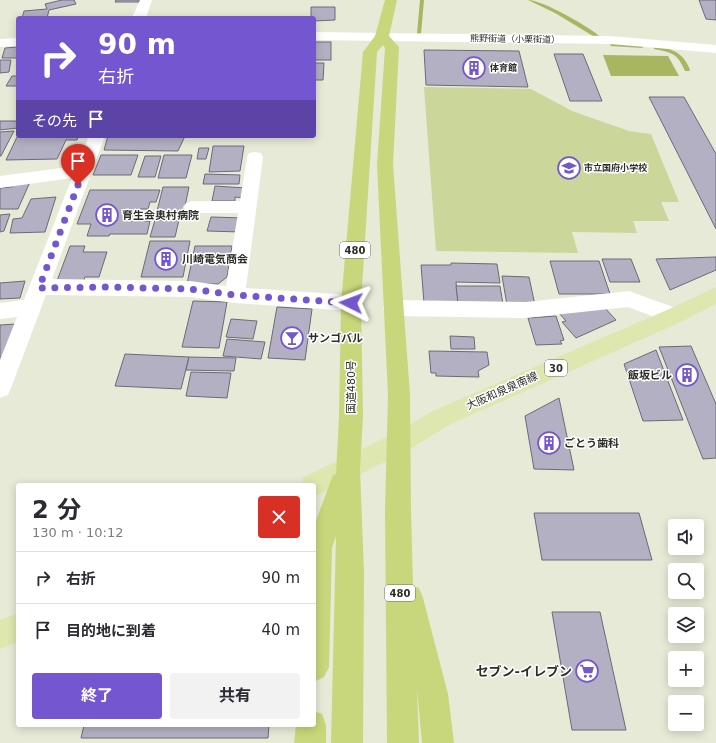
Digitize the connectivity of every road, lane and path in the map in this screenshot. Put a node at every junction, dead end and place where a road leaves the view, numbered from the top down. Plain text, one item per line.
1 (146, 0) edge
2 (391, 0) edge
3 (140, 16) edge
4 (316, 36) edge
5 (382, 37) junction
6 (16, 42) edge
7 (0, 43) edge
8 (716, 49) edge
9 (95, 138) edge
10 (255, 157) dead end
11 (83, 171) junction
12 (0, 182) edge
13 (248, 207) junction
14 (192, 208) dead end
15 (39, 288) junction
16 (235, 295) junction
17 (716, 295) edge
18 (351, 303) junction
19 (32, 307) junction
20 (393, 308) junction
21 (0, 311) edge
22 (674, 316) junction
23 (0, 388) edge
24 (397, 444) junction
25 (348, 469) junction
26 (316, 484) edge
27 (400, 558) junction
28 (316, 619) edge
29 (16, 628) edge
30 (0, 635) edge
31 (311, 727) edge
32 (310, 743) edge
33 (347, 743) edge
34 (403, 743) edge
35 (438, 743) edge

1 - 3 street
2 - 5 highway, 国道480号 / 480
4 - 5 street, 熊野街道（小栗街道）
5 - 8 street, 熊野街道（小栗街道）
5 - 18 highway, 国道480号 / 480
5 - 20 highway, 480
6 - 7 street
9 - 11 street
10 - 13 street
11 - 12 street
11 - 15 street
13 - 14 street
13 - 16 street
15 - 16 street
15 - 19 street
16 - 18 street
17 - 22 main road, 大阪和泉泉南線 / 30
18 - 25 highway, 国道480号 / 480
19 - 21 street
19 - 23 street
20 - 22 street
20 - 24 highway, 480
22 - 24 main road, 大阪和泉泉南線 / 30
24 - 25 main road, 大阪和泉泉南線 / 30
24 - 27 highway, 480
25 - 26 main road, 大阪和泉泉南線 / 30
25 - 28 highway, 480
25 - 33 highway, 国道480号 / 480
27 - 34 highway, 480
27 - 35 highway, 480
29 - 30 main road
31 - 32 highway

